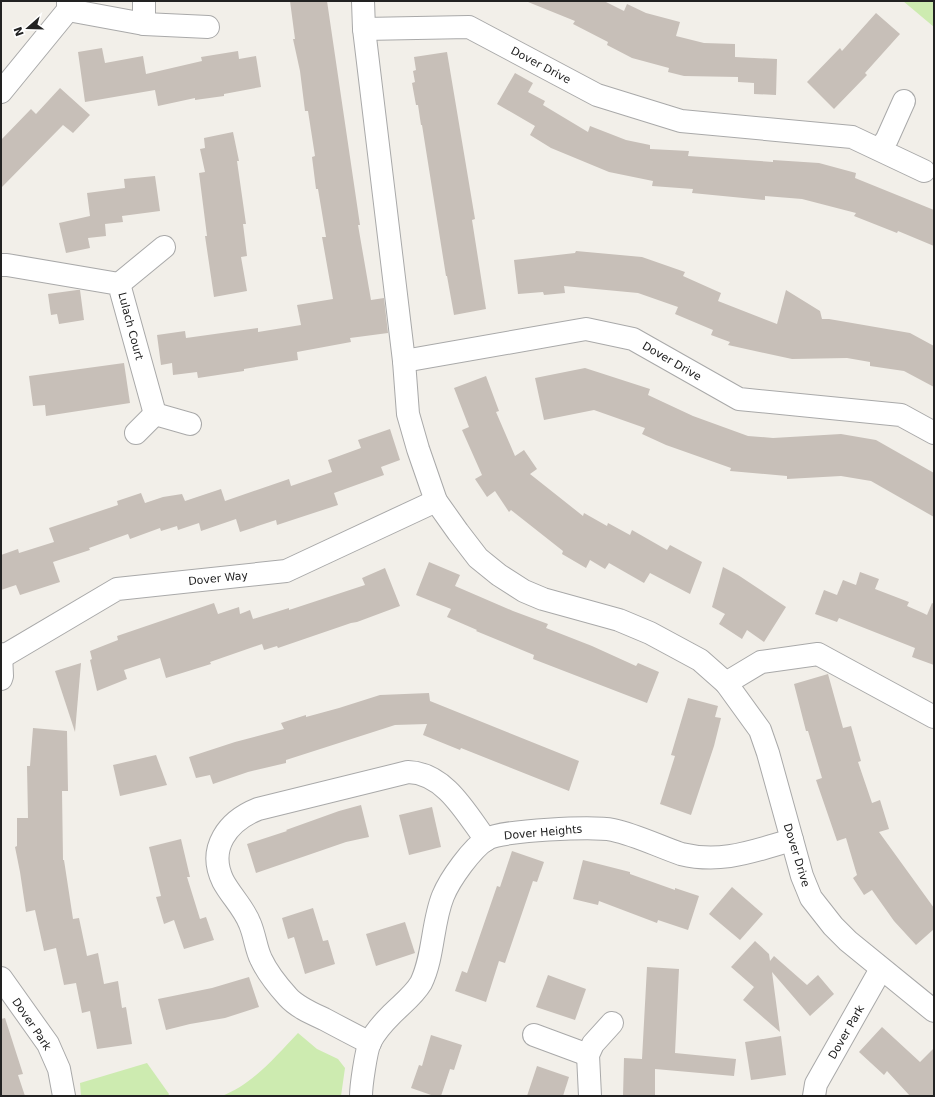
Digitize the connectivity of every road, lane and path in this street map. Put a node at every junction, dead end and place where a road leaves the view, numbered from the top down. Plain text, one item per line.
1 (144, 1) edge
2 (363, 1) edge
3 (68, 6) edge
4 (144, 24) junction
5 (208, 27) dead end
6 (364, 29) junction
7 (1, 92) edge
8 (904, 101) dead end
9 (880, 149) junction
10 (924, 171) dead end
11 (164, 247) dead end
12 (1, 265) edge
13 (120, 284) junction
14 (404, 361) junction
15 (155, 414) junction
16 (190, 424) dead end
17 (136, 433) dead end
18 (934, 433) edge
19 (436, 500) junction
20 (2, 655) edge
21 (1, 679) edge
22 (726, 683) junction
23 (934, 717) edge
24 (486, 840) junction
25 (792, 840) junction
26 (882, 969) junction
27 (1, 978) edge
28 (934, 1011) edge
29 (612, 1023) dead end
30 (534, 1035) dead end
31 (370, 1043) junction
32 (588, 1055) junction
33 (64, 1096) edge
34 (361, 1096) edge
35 (590, 1096) edge
36 (814, 1096) edge

1 - 4 street
2 - 6 street, Dover Drive
3 - 4 street
3 - 7 street
4 - 5 street
6 - 9 street, Dover Drive
6 - 14 street, Dover Drive
8 - 9 street
9 - 10 street, Dover Drive
11 - 13 street
12 - 13 street, Lulach Court
13 - 15 street, Lulach Court
14 - 18 street, Dover Drive
14 - 19 street, Dover Drive
15 - 16 street
15 - 17 street
19 - 20 street, Dover Way
19 - 22 street, Dover Drive
20 - 21 street, Dover Way
22 - 23 street
22 - 25 street, Dover Drive
24 - 25 street, Dover Heights
24 - 31 street, Dover Heights
24 - 31 street
25 - 26 street, Dover Drive
26 - 28 street, Dover Drive
26 - 36 street, Dover Park
27 - 33 street, Dover Park
29 - 32 street
30 - 32 street
31 - 34 street, Dover Heights
32 - 35 street

